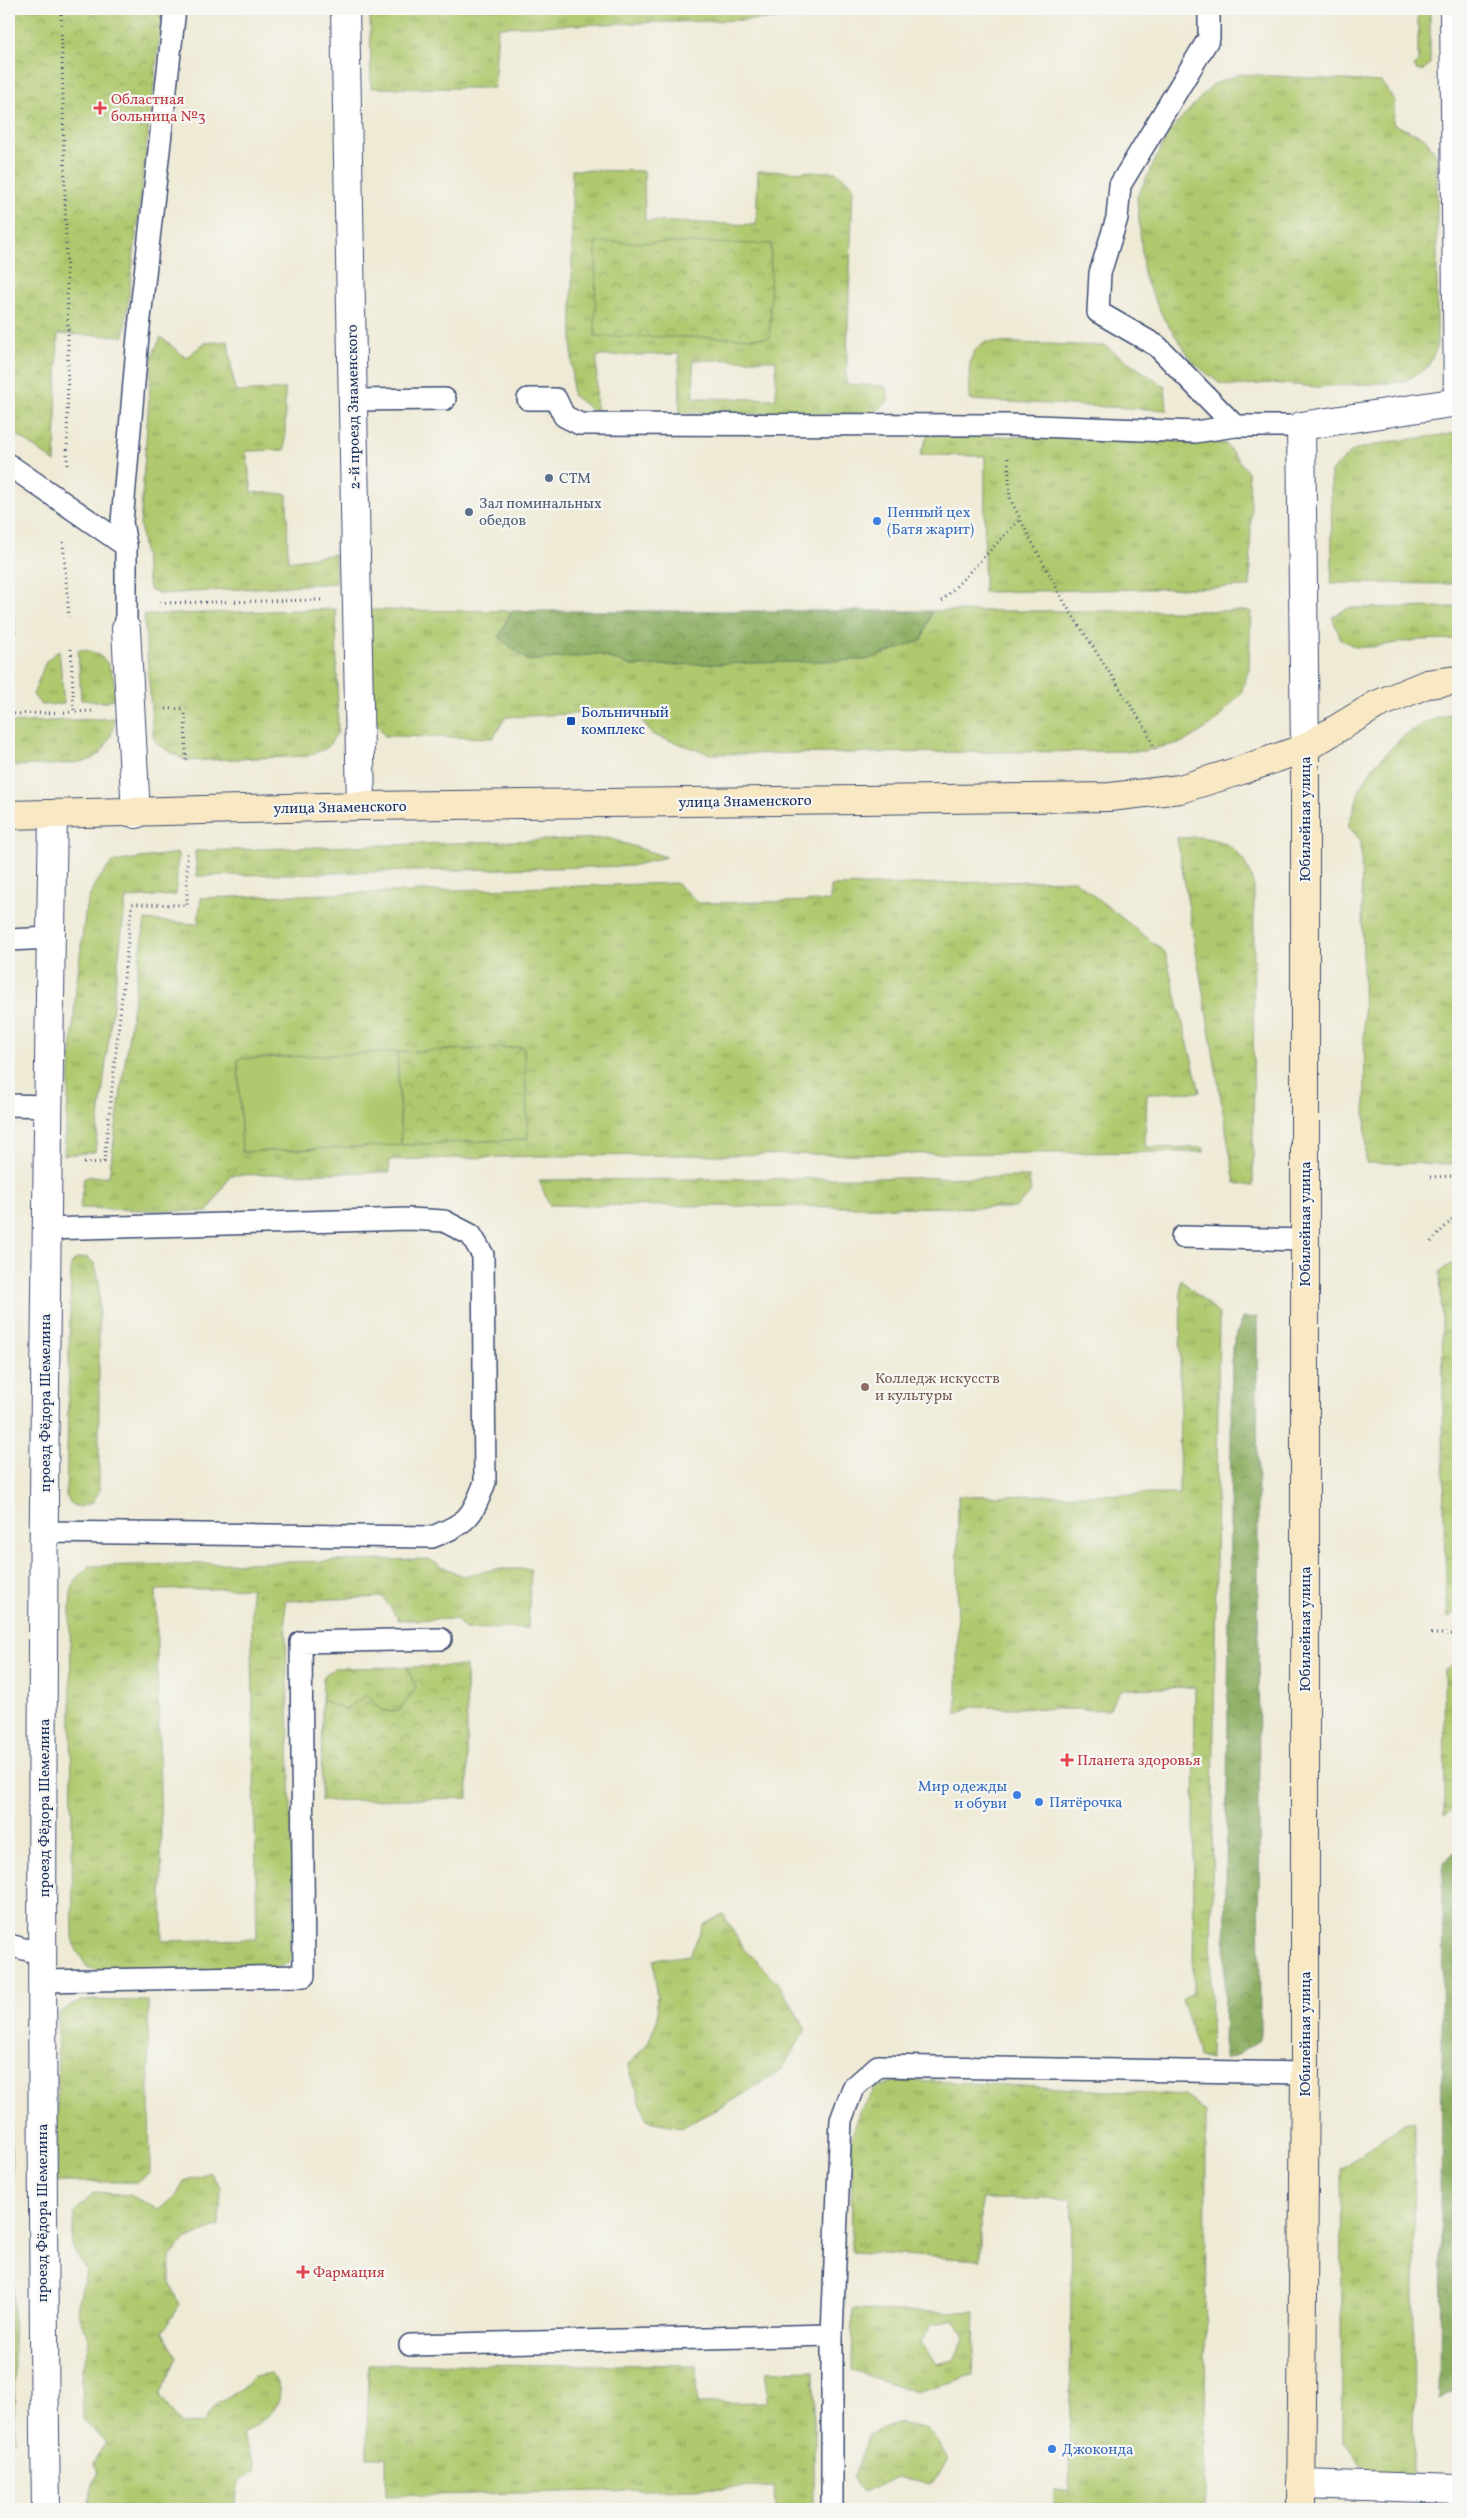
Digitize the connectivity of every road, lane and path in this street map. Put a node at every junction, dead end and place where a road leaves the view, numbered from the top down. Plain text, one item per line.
1 (61, 9) edge
2 (175, 9) edge
3 (345, 9) edge
4 (1209, 9) edge
5 (1454, 9) edge
6 (1458, 322) edge
7 (445, 399) dead end
8 (528, 399) dead end
9 (353, 400) junction
10 (1008, 425) junction
11 (1235, 426) junction
12 (1301, 426) junction
13 (9, 465) edge
14 (67, 469) dead end
15 (1020, 519) junction
16 (63, 534) dead end
17 (126, 546) junction
18 (325, 600) dead end
19 (942, 602) dead end
20 (152, 603) dead end
21 (69, 617) dead end
22 (126, 629) joint
23 (71, 650) dead end
24 (1458, 680) edge
25 (160, 709) dead end
26 (99, 711) dead end
27 (74, 712) junction
28 (9, 714) edge
29 (1305, 748) junction
30 (1154, 749) dead end
31 (186, 761) dead end
32 (361, 806) junction
33 (53, 814) junction
34 (136, 814) junction
35 (9, 815) edge
36 (187, 851) dead end
37 (51, 938) junction
38 (9, 940) edge
39 (9, 1105) edge
40 (48, 1106) junction
41 (47, 1167) junction
42 (1458, 1176) edge
43 (1430, 1177) dead end
44 (1458, 1213) edge
45 (46, 1229) junction
46 (1182, 1237) dead end
47 (1305, 1240) junction
48 (1431, 1242) dead end
49 (44, 1532) junction
50 (1431, 1634) dead end
51 (1458, 1634) edge
52 (441, 1639) dead end
53 (9, 1946) edge
54 (43, 1967) junction
55 (1305, 2073) junction
56 (832, 2335) junction
57 (410, 2345) dead end
58 (1458, 2489) edge
59 (1301, 2497) edge
60 (46, 2509) edge
61 (832, 2509) edge

1 - 14 path
2 - 17 lane
3 - 9 street, 2-й проезд Знаменского
4 - 11 lane
5 - 6 street
6 - 12 street
7 - 9 lane
8 - 10 lane
9 - 32 street, 2-й проезд Знаменского
10 - 11 lane
10 - 15 path
11 - 12 lane
12 - 29 street
13 - 17 lane
15 - 19 path
15 - 30 path
16 - 21 path
17 - 22 lane
18 - 20 path
22 - 34 street
23 - 27 path
24 - 29 main road, улица Знаменского
25 - 31 path
26 - 27 path
27 - 28 path
29 - 32 main road, улица Знаменского
29 - 47 main road, Юбилейная улица
32 - 34 main road, улица Знаменского
33 - 34 main road, улица Знаменского
33 - 35 main road, улица Знаменского
33 - 37 street, проезд Фёдора Шемелина
36 - 41 path
37 - 38 lane
37 - 40 street, проезд Фёдора Шемелина
39 - 40 lane
40 - 41 street, проезд Фёдора Шемелина
41 - 45 street, проезд Фёдора Шемелина
42 - 43 path
44 - 48 path
45 - 49 street, проезд Фёдора Шемелина
45 - 49 lane
46 - 47 lane
47 - 55 main road, Юбилейная улица
49 - 54 street, проезд Фёдора Шемелина
50 - 51 path
52 - 54 lane
53 - 54 lane
54 - 60 street, проезд Фёдора Шемелина
55 - 56 lane
55 - 59 main road, Юбилейная улица
56 - 57 lane
56 - 61 lane
58 - 59 street

